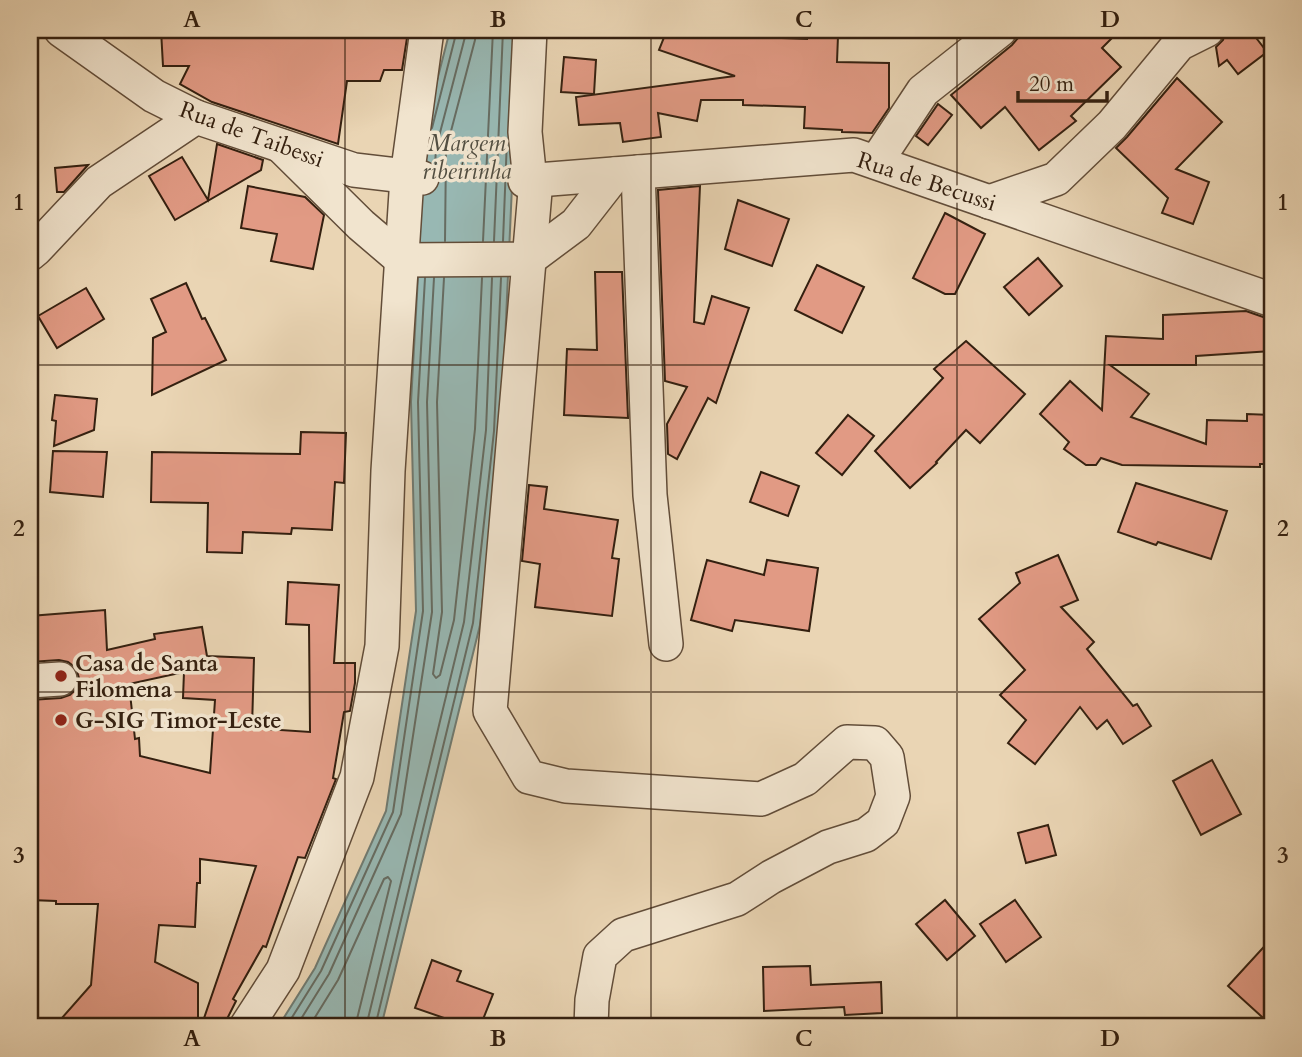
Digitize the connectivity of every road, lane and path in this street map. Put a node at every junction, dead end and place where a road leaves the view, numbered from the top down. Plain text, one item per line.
1 (61, 30) edge
2 (427, 30) edge
3 (530, 30) edge
4 (1000, 30) edge
5 (1207, 30) edge
6 (196, 117) junction
7 (281, 146) junction
8 (876, 162) junction
9 (626, 173) junction
10 (415, 177) junction
11 (531, 181) junction
12 (989, 202) junction
13 (30, 254) edge
14 (405, 260) junction
15 (522, 260) junction
16 (1272, 300) edge
17 (666, 644) dead end
18 (246, 1027) edge
19 (591, 1027) edge

1 - 6 street, Rua de Taibessi
2 - 10 street
3 - 11 street
4 - 8 street
5 - 12 street
6 - 7 street, Rua de Taibessi
6 - 13 street
7 - 10 street, Rua de Taibessi
7 - 14 street
8 - 9 street, Rua de Becussi
8 - 12 street, Rua de Becussi
9 - 11 street, Rua de Becussi
9 - 15 street
9 - 17 street
10 - 14 street
11 - 15 street
12 - 16 street, Rua de Becussi
14 - 15 street
14 - 18 street
15 - 19 street

